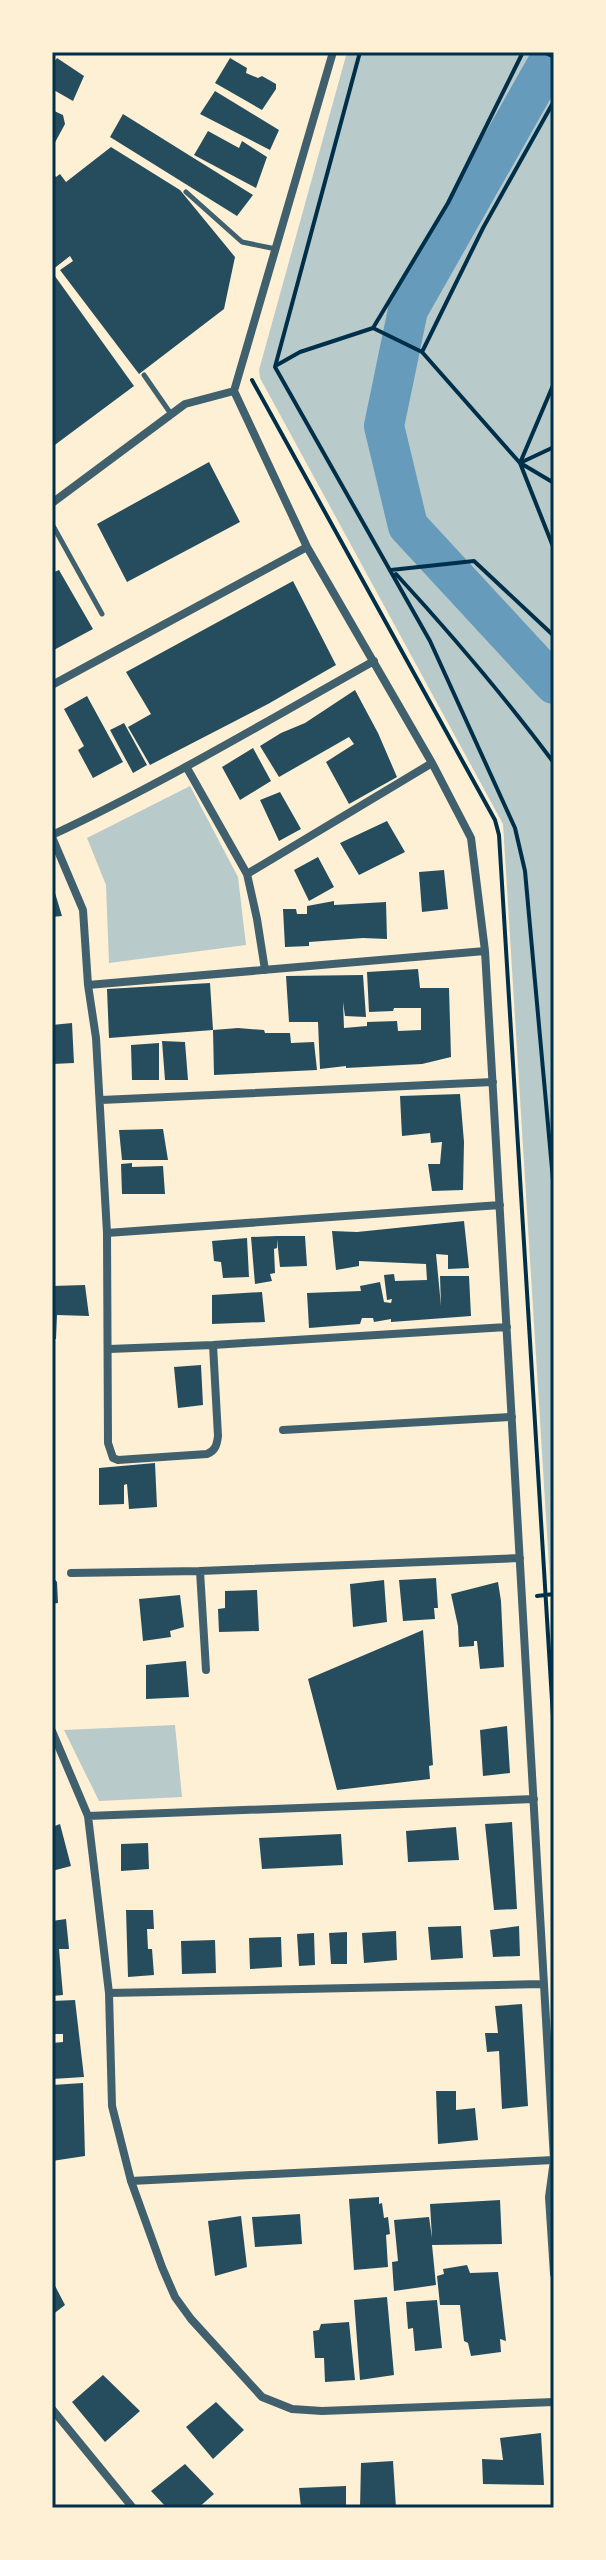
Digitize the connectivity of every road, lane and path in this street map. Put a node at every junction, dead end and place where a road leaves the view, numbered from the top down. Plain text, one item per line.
1 (333, 52) edge
2 (360, 52) edge
3 (523, 52) edge
4 (544, 52) edge
5 (554, 57) edge
6 (554, 101) edge
7 (186, 192) dead end
8 (276, 249) junction
9 (373, 328) junction
10 (422, 352) junction
11 (275, 367) junction
12 (144, 375) dead end
13 (252, 380) dead end
14 (554, 383) edge
15 (234, 391) junction
16 (172, 415) junction
17 (554, 447) edge
18 (520, 463) junction
19 (554, 483) edge
20 (52, 503) edge
21 (52, 524) edge
22 (307, 547) junction
23 (554, 549) edge
24 (391, 570) junction
25 (102, 614) dead end
26 (554, 636) edge
27 (374, 661) junction
28 (52, 685) edge
29 (432, 763) junction
30 (554, 763) edge
31 (187, 768) junction
32 (52, 836) edge
33 (247, 874) junction
34 (485, 951) junction
35 (265, 970) junction
36 (88, 985) junction
37 (493, 1082) junction
38 (101, 1100) junction
39 (546, 1113) junction
40 (554, 1119) edge
41 (554, 1191) edge
42 (500, 1205) junction
43 (107, 1233) junction
44 (507, 1327) junction
45 (213, 1345) junction
46 (109, 1349) junction
47 (512, 1417) junction
48 (283, 1430) dead end
49 (520, 1558) junction
50 (200, 1571) junction
51 (71, 1573) dead end
52 (206, 1670) dead end
53 (52, 1731) edge
54 (554, 1733) edge
55 (534, 1799) junction
56 (88, 1816) junction
57 (542, 1984) junction
58 (109, 1993) junction
59 (554, 2160) edge
60 (131, 2181) junction
61 (552, 2201) edge
62 (554, 2274) edge
63 (554, 2402) edge
64 (52, 2409) edge
65 (133, 2508) edge

1 - 8 street
2 - 11 path
3 - 9 path
4 - 5 path
6 - 10 path
7 - 8 lane
8 - 15 street
9 - 10 path
9 - 11 path
10 - 18 path
11 - 24 path
12 - 16 lane
13 - 54 path
14 - 18 path
15 - 16 street
15 - 22 street
16 - 20 street
17 - 18 path
18 - 19 path
18 - 23 path
21 - 25 lane
22 - 27 street
22 - 28 street
24 - 26 path
24 - 30 path
24 - 39 path
27 - 29 street
27 - 31 street
29 - 33 street
29 - 34 street
31 - 32 street
31 - 33 street
32 - 36 street
33 - 35 street
34 - 35 street
34 - 37 street
35 - 36 street
36 - 38 street
37 - 38 street
37 - 42 street
38 - 43 street
39 - 40 path
39 - 41 path
42 - 43 street
42 - 44 street
43 - 46 street
44 - 45 street
44 - 47 street
45 - 46 street
45 - 46 street
47 - 48 street
47 - 49 street
49 - 50 street
49 - 55 street
50 - 51 street
50 - 52 street
53 - 56 street
55 - 56 street
55 - 57 street
56 - 58 street
57 - 58 street
57 - 59 street
58 - 60 street
59 - 60 street
59 - 61 street
60 - 63 street
61 - 62 street
64 - 65 street

